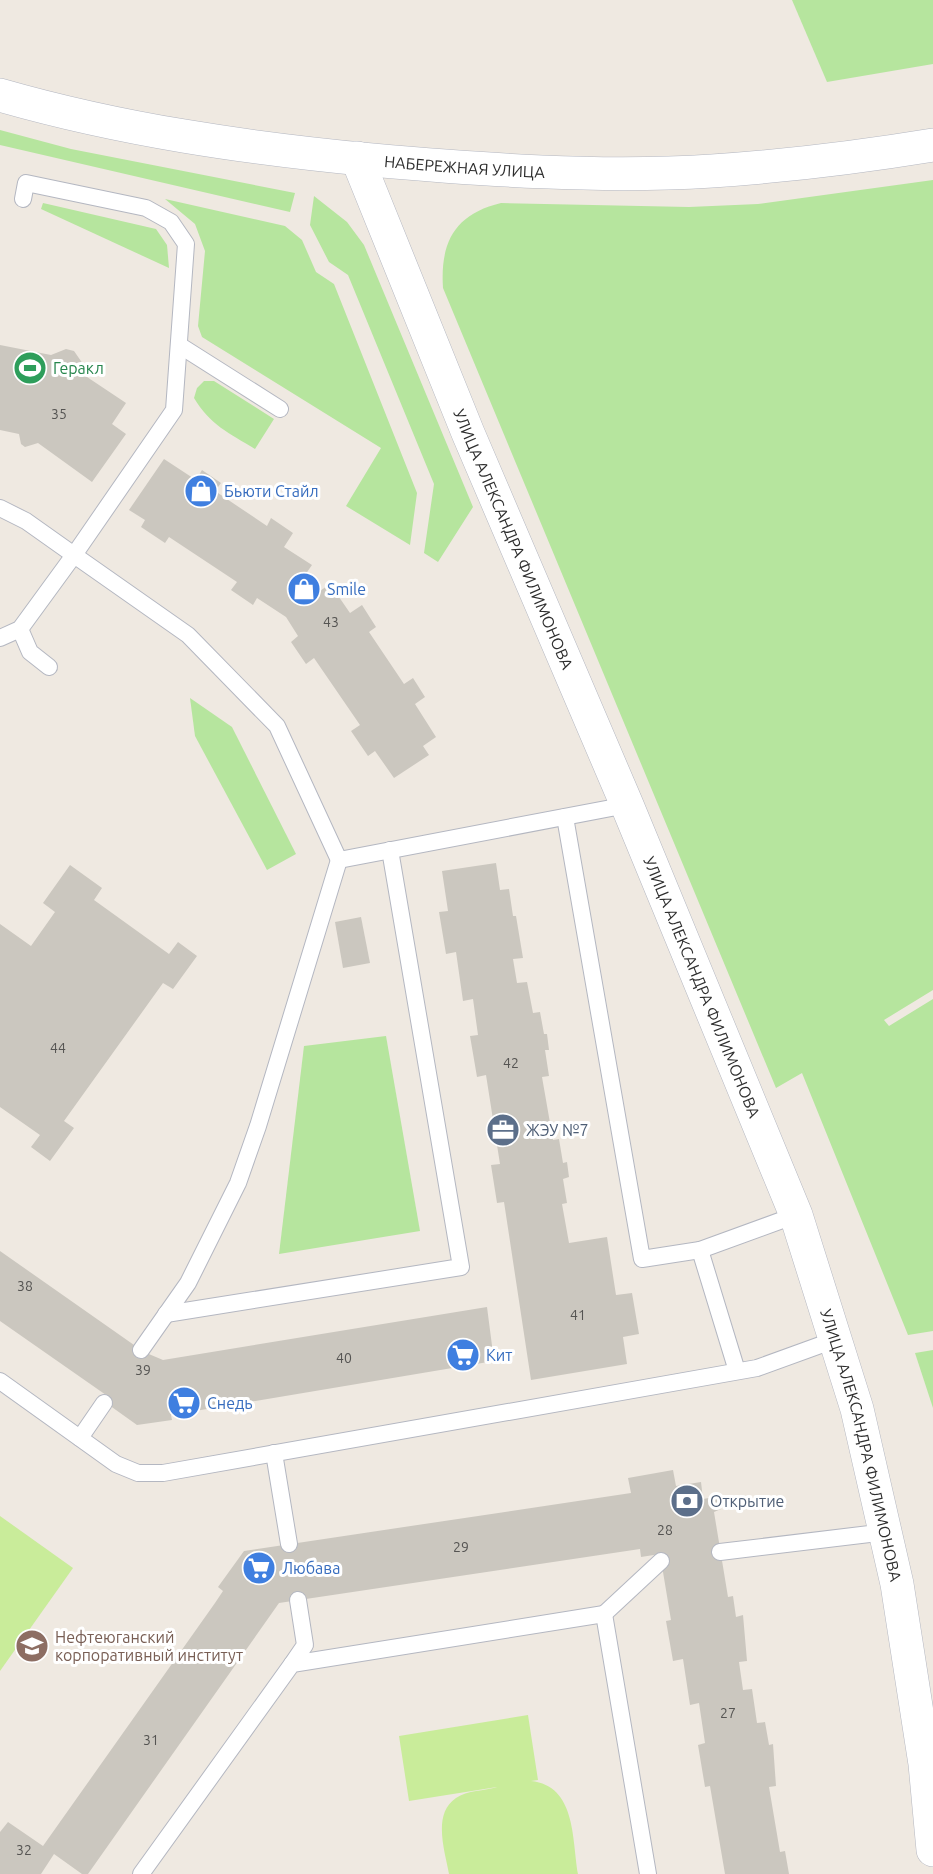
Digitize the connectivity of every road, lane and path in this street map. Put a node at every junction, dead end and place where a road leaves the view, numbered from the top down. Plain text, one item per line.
1 (0, 95) edge
2 (933, 145) edge
3 (357, 158) junction
4 (23, 200) dead end
5 (179, 345) junction
6 (280, 409) dead end
7 (0, 508) edge
8 (74, 555) junction
9 (20, 629) junction
10 (0, 638) edge
11 (49, 667) dead end
12 (627, 805) junction
13 (565, 817) junction
14 (390, 850) junction
15 (339, 860) junction
16 (796, 1215) junction
17 (700, 1250) junction
18 (166, 1314) junction
19 (837, 1339) junction
20 (141, 1350) dead end
21 (736, 1371) junction
22 (0, 1381) edge
23 (104, 1402) dead end
24 (80, 1438) junction
25 (274, 1453) junction
26 (886, 1532) junction
27 (289, 1544) dead end
28 (720, 1552) dead end
29 (662, 1561) dead end
30 (298, 1600) dead end
31 (604, 1614) junction
32 (292, 1664) junction
33 (933, 1850) edge
34 (141, 1874) edge
35 (648, 1874) edge

1 - 3 main road, НАБЕРЕЖНАЯ УЛИЦА
2 - 3 main road, НАБЕРЕЖНАЯ УЛИЦА
3 - 12 main road, УЛИЦА АЛЕКСАНДРА ФИЛИМОНОВА
4 - 5 lane
5 - 6 lane
5 - 8 lane
7 - 8 lane
8 - 9 lane
8 - 15 lane
9 - 10 lane
9 - 11 lane
12 - 13 lane
12 - 16 main road, УЛИЦА АЛЕКСАНДРА ФИЛИМОНОВА
13 - 14 lane
13 - 17 lane
14 - 15 lane
14 - 18 lane
15 - 18 lane
16 - 17 lane
16 - 19 main road, УЛИЦА АЛЕКСАНДРА ФИЛИМОНОВА
17 - 21 lane
18 - 20 lane
19 - 21 lane
19 - 26 main road, УЛИЦА АЛЕКСАНДРА ФИЛИМОНОВА
21 - 25 lane
22 - 24 lane
23 - 24 lane
24 - 25 lane
25 - 27 lane
26 - 28 lane
26 - 33 main road, УЛИЦА АЛЕКСАНДРА ФИЛИМОНОВА
29 - 31 lane
30 - 32 lane
31 - 32 lane
31 - 35 lane
32 - 34 lane

